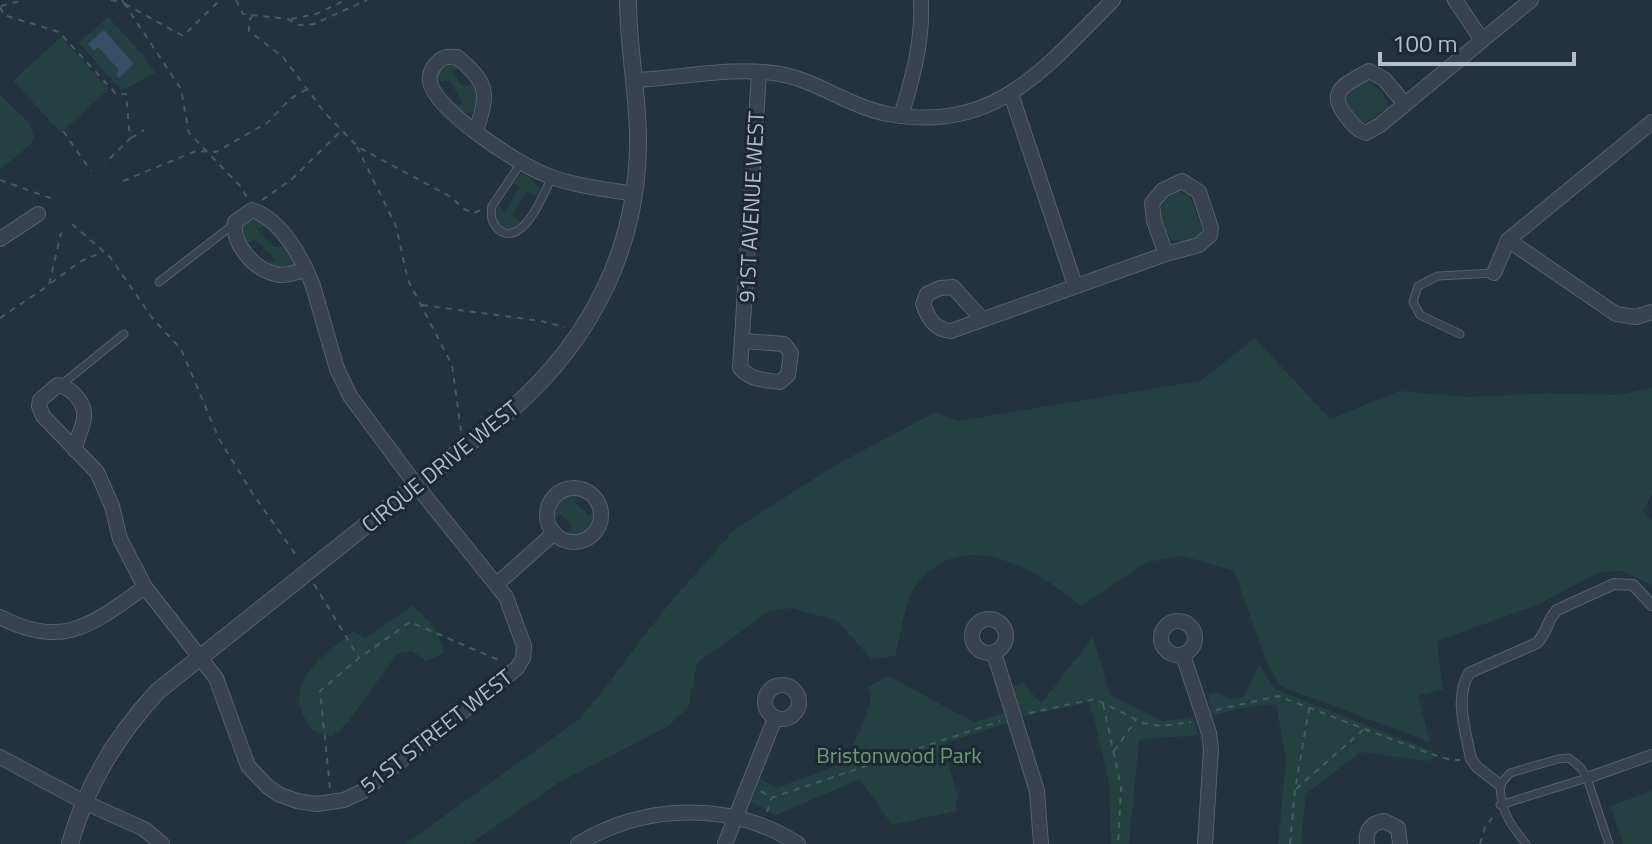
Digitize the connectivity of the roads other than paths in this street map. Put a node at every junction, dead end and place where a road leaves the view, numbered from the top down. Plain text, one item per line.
1 (628, 0) edge
2 (921, 0) edge
3 (1113, 0) edge
4 (1455, 0) edge
5 (1531, 0) edge
6 (1482, 40) junction
7 (759, 73) junction
8 (635, 80) junction
9 (1011, 94) junction
10 (1405, 104) junction
11 (901, 116) junction
12 (1652, 122) edge
13 (476, 131) junction
14 (521, 163) junction
15 (552, 177) junction
16 (635, 194) junction
17 (38, 214) dead end
18 (235, 222) junction
19 (0, 239) edge
20 (1508, 240) junction
21 (1166, 254) junction
22 (306, 269) junction
23 (1494, 273) joint
24 (159, 282) dead end
25 (1075, 285) junction
26 (1652, 312) edge
27 (982, 319) dead end
28 (124, 334) dead end
29 (1460, 334) dead end
30 (743, 341) dead end
31 (60, 385) junction
32 (75, 450) junction
33 (416, 485) junction
34 (554, 533) dead end
35 (497, 584) junction
36 (145, 587) junction
37 (1652, 605) edge
38 (0, 617) edge
39 (994, 653) dead end
40 (1183, 655) dead end
41 (200, 657) junction
42 (775, 718) dead end
43 (1652, 755) edge
44 (0, 757) edge
45 (1587, 778) junction
46 (1500, 785) junction
47 (84, 802) junction
48 (1500, 805) junction
49 (736, 818) junction
50 (70, 844) edge
51 (162, 844) edge
52 (578, 844) edge
53 (725, 844) edge
54 (798, 844) edge
55 (1041, 844) edge
56 (1205, 844) edge
57 (1367, 844) edge
58 (1400, 844) edge
59 (1526, 844) edge
60 (1609, 844) edge

1 - 8 street, CIRQUE DRIVE WEST
2 - 11 street
3 - 9 street
4 - 6 street
5 - 6 street
6 - 10 street
7 - 8 street
7 - 11 street
7 - 30 street, 91ST AVENUE WEST
8 - 16 street, CIRQUE DRIVE WEST
9 - 11 street
9 - 25 street
10 - 10 street
12 - 20 street
13 - 13 street
13 - 14 street
14 - 15 street
14 - 15 lane
15 - 16 street
16 - 33 street, CIRQUE DRIVE WEST
17 - 19 street
18 - 22 street
18 - 22 street
18 - 24 lane
20 - 23 street
20 - 26 street
21 - 21 street
21 - 25 street
22 - 33 street
23 - 29 lane
25 - 27 street
28 - 31 lane
31 - 32 street
31 - 32 street
32 - 36 street
33 - 35 street
33 - 41 street, CIRQUE DRIVE WEST
34 - 35 street
35 - 41 street, 51ST STREET WEST
36 - 38 street
36 - 41 street
37 - 46 street
39 - 55 street
40 - 56 street
41 - 47 street, CIRQUE DRIVE WEST
42 - 49 street
43 - 45 street
44 - 47 street
45 - 46 lane
45 - 48 lane
45 - 60 lane
46 - 48 lane
47 - 50 street, CIRQUE DRIVE WEST
47 - 51 street
48 - 59 lane
49 - 52 street
49 - 53 street
49 - 54 street
57 - 58 street

